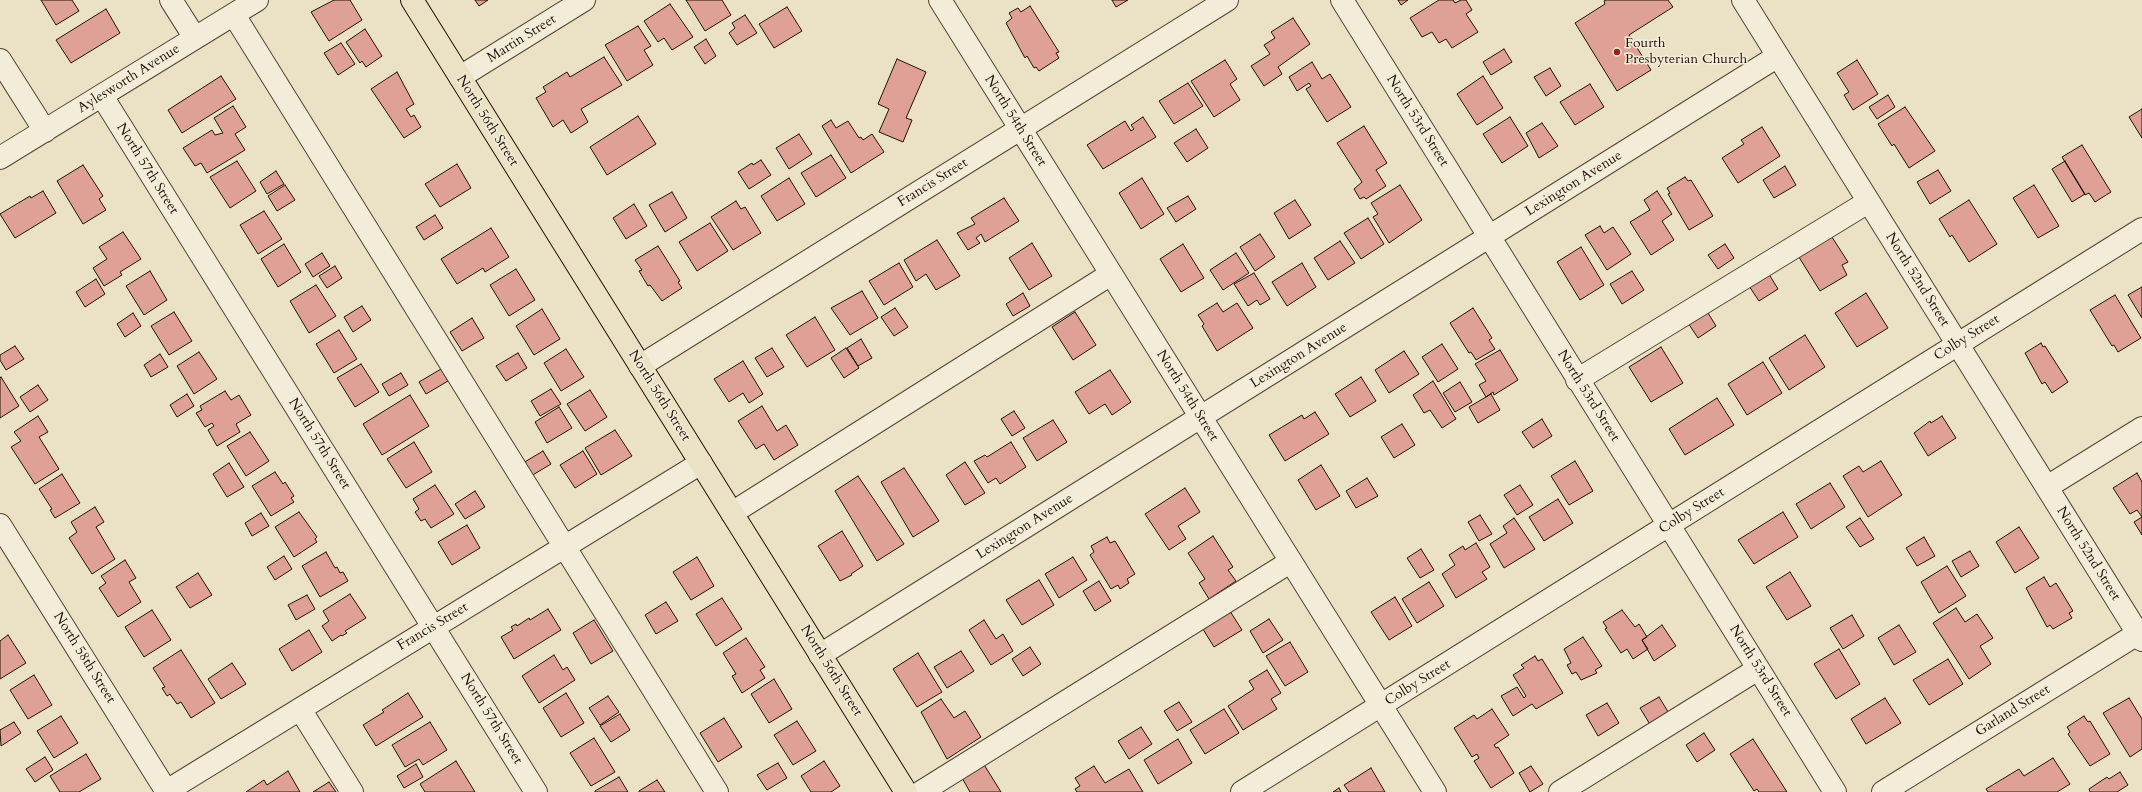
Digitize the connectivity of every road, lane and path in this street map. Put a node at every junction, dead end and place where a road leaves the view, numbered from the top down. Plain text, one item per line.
1 (171, 0) edge
2 (257, 0) edge
3 (412, 0) edge
4 (584, 0) edge
5 (940, 0) edge
6 (1227, 0) edge
7 (1342, 0) edge
8 (1743, 0) edge
9 (234, 14) junction
10 (195, 38) junction
11 (1778, 56) junction
12 (0, 60) edge
13 (460, 77) junction
14 (102, 96) junction
15 (1020, 129) junction
16 (45, 131) junction
17 (0, 158) edge
18 (1868, 202) junction
19 (2142, 229) edge
20 (1489, 237) junction
21 (1111, 274) junction
22 (1957, 344) junction
23 (640, 366) junction
24 (1577, 380) junction
25 (1200, 418) junction
26 (2142, 428) edge
27 (701, 463) junction
28 (2047, 487) junction
29 (732, 513) junction
30 (0, 524) edge
31 (1670, 525) junction
32 (566, 546) junction
33 (1290, 562) junction
34 (434, 627) junction
35 (2141, 635) edge
36 (820, 655) junction
37 (1758, 669) junction
38 (1380, 706) junction
39 (300, 709) junction
40 (166, 792) edge
41 (352, 792) edge
42 (536, 792) edge
43 (717, 792) edge
44 (906, 792) edge
45 (921, 792) edge
46 (1242, 792) edge
47 (1435, 792) edge
48 (1560, 792) edge
49 (1835, 792) edge
50 (1884, 792) edge

1 - 10 street
2 - 9 street, Aylesworth Avenue
3 - 13 main road, North 56th Street
4 - 13 street, Martin Street
5 - 15 street, North 54th Street
6 - 15 street, Francis Street
7 - 20 street, North 53rd Street
8 - 11 street, North 52nd Street
9 - 10 street, Aylesworth Avenue
9 - 32 street
10 - 14 street, Aylesworth Avenue
11 - 18 street, North 52nd Street
11 - 20 street, Lexington Avenue
12 - 16 street
13 - 23 main road, North 56th Street
14 - 16 street, Aylesworth Avenue
14 - 34 street, North 57th Street
15 - 21 street, North 54th Street
15 - 23 street, Francis Street
16 - 17 street, Aylesworth Avenue
18 - 22 street, North 52nd Street
18 - 24 street
19 - 22 street, Colby Street
20 - 24 street, North 53rd Street
20 - 25 street, Lexington Avenue
21 - 25 street, North 54th Street
21 - 29 street
22 - 28 street, North 52nd Street
22 - 31 street, Colby Street
23 - 27 main road, North 56th Street
24 - 31 street, North 53rd Street
25 - 33 street, North 54th Street
25 - 36 street, Lexington Avenue
26 - 28 street
27 - 29 main road, North 56th Street
27 - 32 street, Francis Street
28 - 35 street, North 52nd Street
29 - 36 main road, North 56th Street
30 - 40 street, North 58th Street
31 - 37 street, North 53rd Street
31 - 38 street, Colby Street
32 - 34 street, Francis Street
32 - 43 street
33 - 38 street, North 54th Street
33 - 45 street
34 - 39 street, Francis Street
34 - 42 street, North 57th Street
35 - 50 street, Garland Street
36 - 44 main road, North 56th Street
37 - 48 street
37 - 49 street, North 53rd Street
38 - 46 street, Colby Street
38 - 47 street, North 54th Street
39 - 40 street, Francis Street
39 - 41 street

